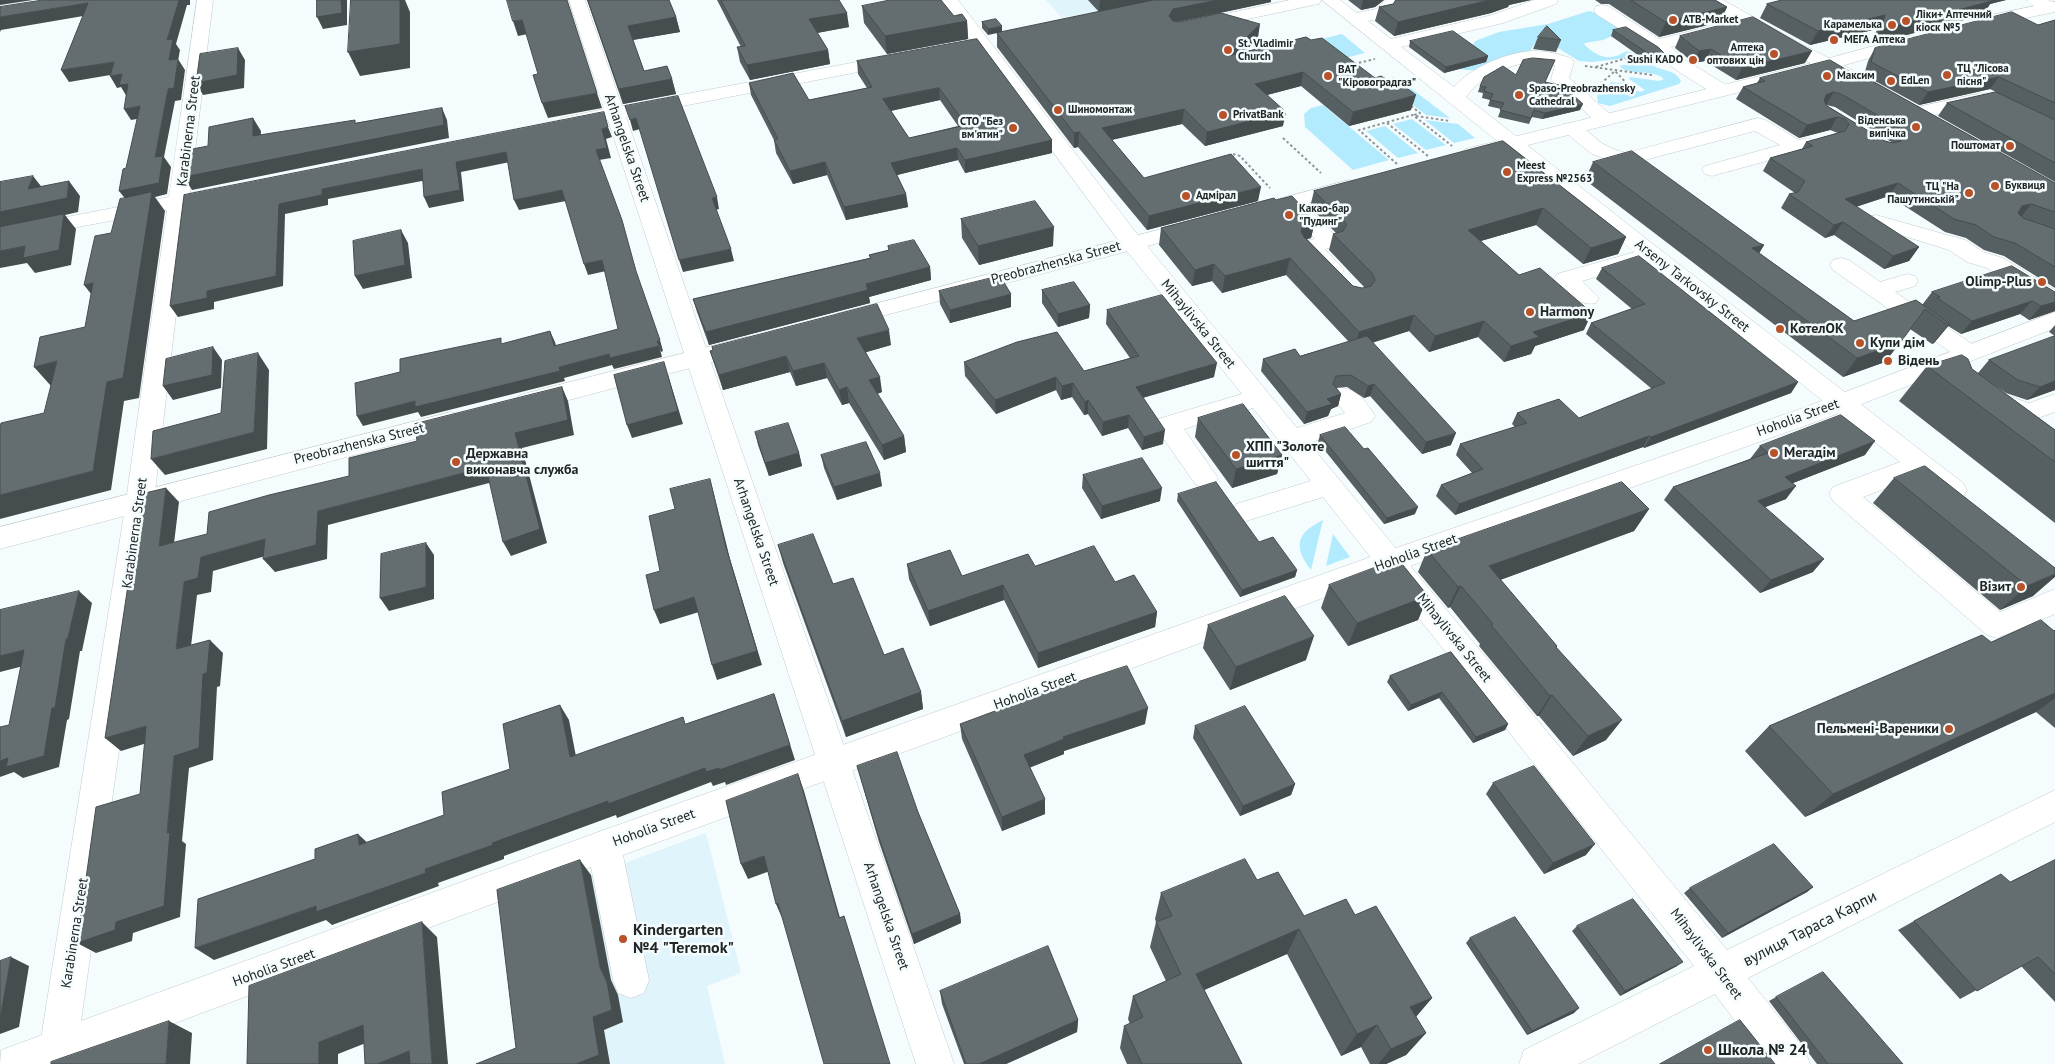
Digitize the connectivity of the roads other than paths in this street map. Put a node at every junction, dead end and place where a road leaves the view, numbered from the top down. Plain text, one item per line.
1 (205, 0) edge
2 (577, 0) edge
3 (949, 0) edge
4 (1313, 0) edge
5 (1395, 0) edge
6 (1550, 0) edge
7 (1710, 0) edge
8 (2035, 0) edge
9 (1333, 2) edge
10 (2054, 7) edge
11 (1602, 10) dead end
12 (1354, 19) junction
13 (1748, 22) junction
14 (1968, 26) edge
15 (1178, 29) edge
16 (1210, 33) edge
17 (1930, 36) edge
18 (1662, 48) junction
19 (1383, 52) junction
20 (915, 56) edge
21 (1829, 64) junction
22 (1427, 76) junction
23 (1406, 81) dead end
24 (1874, 89) edge
25 (1721, 90) junction
26 (1456, 98) junction
27 (1997, 101) edge
28 (1899, 103) edge
29 (614, 113) junction
30 (1916, 113) junction
31 (1605, 120) junction
32 (550, 126) edge
33 (1570, 128) junction
34 (1942, 128) edge
35 (1821, 140) edge
36 (1514, 143) junction
37 (1796, 147) junction
38 (1455, 153) edge
39 (1625, 159) junction
40 (1712, 170) dead end
41 (1371, 180) edge
42 (1664, 187) edge
43 (239, 189) edge
44 (1282, 197) junction
45 (181, 200) junction
46 (1876, 221) edge
47 (0, 236) edge
48 (1133, 243) junction
49 (1650, 254) junction
50 (1841, 265) dead end
51 (1344, 282) edge
52 (1907, 282) dead end
53 (1878, 290) junction
54 (1588, 298) dead end
55 (2055, 300) edge
56 (2055, 319) edge
57 (822, 325) edge
58 (764, 340) edge
59 (1967, 352) junction
60 (697, 358) junction
61 (1942, 362) junction
62 (1980, 390) junction
63 (1343, 395) edge
64 (1258, 398) junction
65 (1841, 402) junction
66 (2055, 403) edge
67 (507, 407) edge
68 (469, 416) edge
69 (1991, 426) edge
70 (1292, 439) junction
71 (1921, 464) junction
72 (1205, 478) dead end
73 (1329, 485) junction
74 (140, 500) junction
75 (1973, 506) edge
76 (1246, 511) dead end
77 (0, 538) edge
78 (1392, 561) junction
79 (2055, 601) edge
80 (834, 764) junction
81 (2055, 805) edge
82 (604, 846) junction
83 (1722, 973) junction
84 (630, 980) dead end
85 (57, 1056) edge
86 (15, 1064) edge
87 (935, 1064) edge
88 (1538, 1064) edge
89 (1791, 1064) edge

1 - 45 street, Karabinerna Street
2 - 29 street, Arhangelska Street
3 - 48 street, Mihaylivska Street
4 - 15 street
5 - 12 street
6 - 19 street
7 - 13 street
8 - 10 street
9 - 12 street, Arseny Tarkovsky Street
9 - 16 street
10 - 14 street
11 - 18 street
12 - 19 street, Arseny Tarkovsky Street
13 - 18 street
13 - 21 street
17 - 21 street
18 - 25 street
19 - 22 street, Arseny Tarkovsky Street
20 - 29 street
21 - 24 street
21 - 25 street
22 - 23 street
22 - 26 street, Arseny Tarkovsky Street
25 - 31 street
26 - 31 street
26 - 36 street, Arseny Tarkovsky Street
27 - 30 street
28 - 30 street
29 - 32 street
29 - 60 street, Arhangelska Street
30 - 34 street
31 - 33 street
33 - 36 street
33 - 39 street
35 - 37 street
36 - 38 street
36 - 49 street, Arseny Tarkovsky Street
37 - 39 street
37 - 40 street
39 - 42 street
41 - 44 street, Preobrazhenska Street
43 - 45 street
44 - 48 street, Preobrazhenska Street
44 - 51 street
45 - 47 street
45 - 74 street, Karabinerna Street
46 - 55 street
48 - 57 street, Preobrazhenska Street
48 - 64 street, Mihaylivska Street
49 - 54 street
49 - 65 street, Arseny Tarkovsky Street
50 - 53 street
52 - 53 street
53 - 59 street
56 - 59 street, Hoholia Street
58 - 60 street
59 - 61 street, Hoholia Street
60 - 67 street
60 - 80 street, Arhangelska Street
61 - 62 street
61 - 65 street, Hoholia Street
62 - 66 street
62 - 69 street
63 - 70 street
64 - 70 street, Mihaylivska Street
64 - 72 street
65 - 71 street, Arseny Tarkovsky Street
65 - 78 street, Hoholia Street
68 - 74 street, Preobrazhenska Street
70 - 73 street, Mihaylivska Street
71 - 75 street, Arseny Tarkovsky Street
71 - 79 street
73 - 76 street
73 - 78 street, Mihaylivska Street
74 - 77 street, Preobrazhenska Street
74 - 85 street, Karabinerna Street
78 - 80 street, Hoholia Street
78 - 83 street, Mihaylivska Street
80 - 82 street, Hoholia Street
80 - 87 street, Arhangelska Street
81 - 83 street, вулиця Тараса Карпи
82 - 84 street
82 - 85 street, Hoholia Street
83 - 88 street, вулиця Тараса Карпи
83 - 89 street, Mihaylivska Street
85 - 86 street, Hoholia Street

